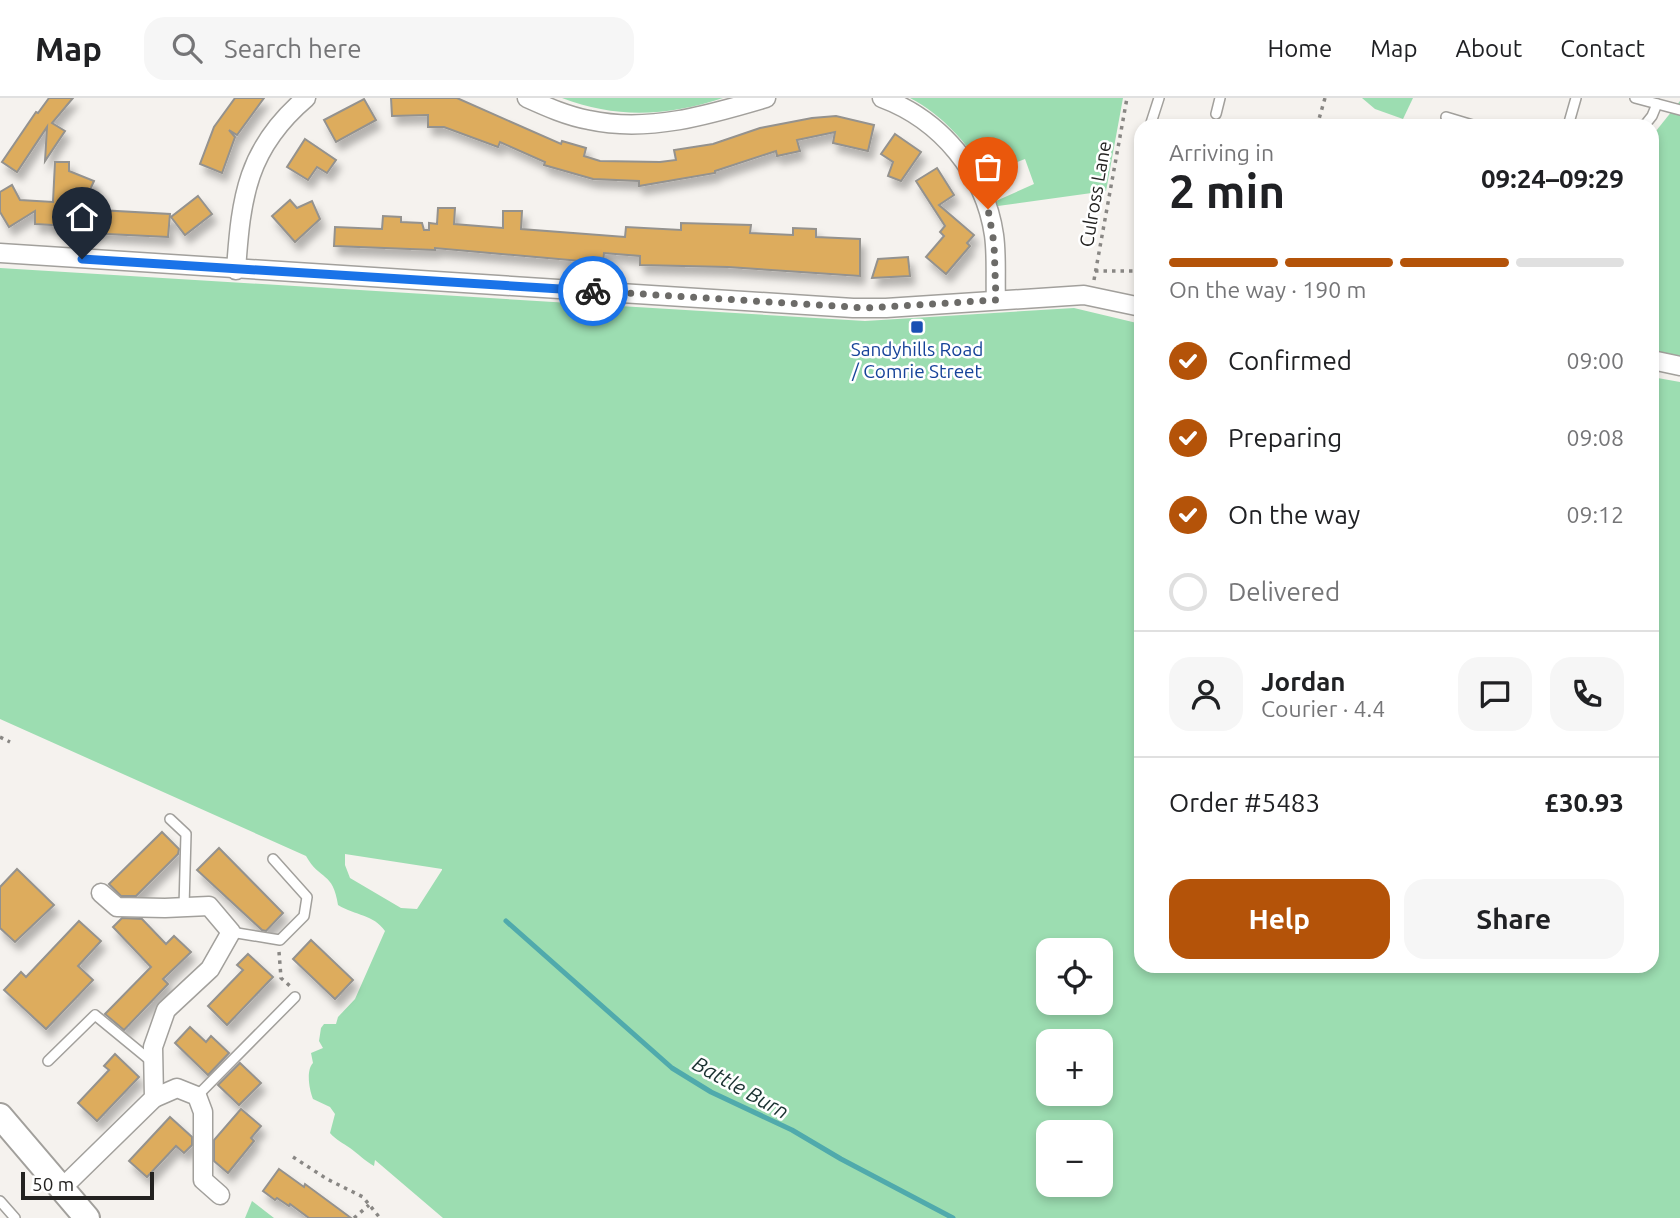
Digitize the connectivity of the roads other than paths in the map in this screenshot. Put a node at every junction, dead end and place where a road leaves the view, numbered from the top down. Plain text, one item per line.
1 (306, 98) edge
2 (527, 98) edge
3 (766, 98) edge
4 (882, 98) edge
5 (1159, 98) edge
6 (1220, 98) edge
7 (1576, 98) edge
8 (1634, 98) edge
9 (1657, 104) junction
10 (1680, 110) edge
11 (1216, 114) dead end
12 (1446, 117) dead end
13 (1152, 119) edge
14 (1453, 119) edge
15 (1570, 119) edge
16 (1650, 119) edge
17 (0, 253) edge
18 (236, 270) junction
19 (996, 300) junction
20 (1134, 305) edge
21 (1659, 362) edge
22 (1680, 366) edge
23 (170, 819) dead end
24 (273, 859) dead end
25 (101, 893) dead end
26 (184, 907) junction
27 (230, 932) junction
28 (295, 997) road end
29 (48, 1062) dead end
30 (154, 1063) junction
31 (197, 1096) junction
32 (154, 1098) junction
33 (0, 1115) edge
34 (62, 1188) junction
35 (220, 1195) dead end
36 (0, 1201) edge
37 (15, 1218) edge
38 (88, 1218) edge

1 - 18 street
2 - 3 street
4 - 19 street
5 - 13 lane
6 - 11 lane
7 - 15 lane
8 - 9 lane
9 - 10 lane
9 - 16 lane
12 - 14 lane
17 - 18 street
18 - 19 street
19 - 20 street
21 - 22 street
23 - 26 lane
24 - 27 lane
25 - 26 street
26 - 27 street
27 - 30 street
28 - 31 lane
29 - 30 lane
30 - 32 street
31 - 32 street
31 - 35 street
32 - 34 street
33 - 34 street
34 - 38 street
36 - 37 lane

